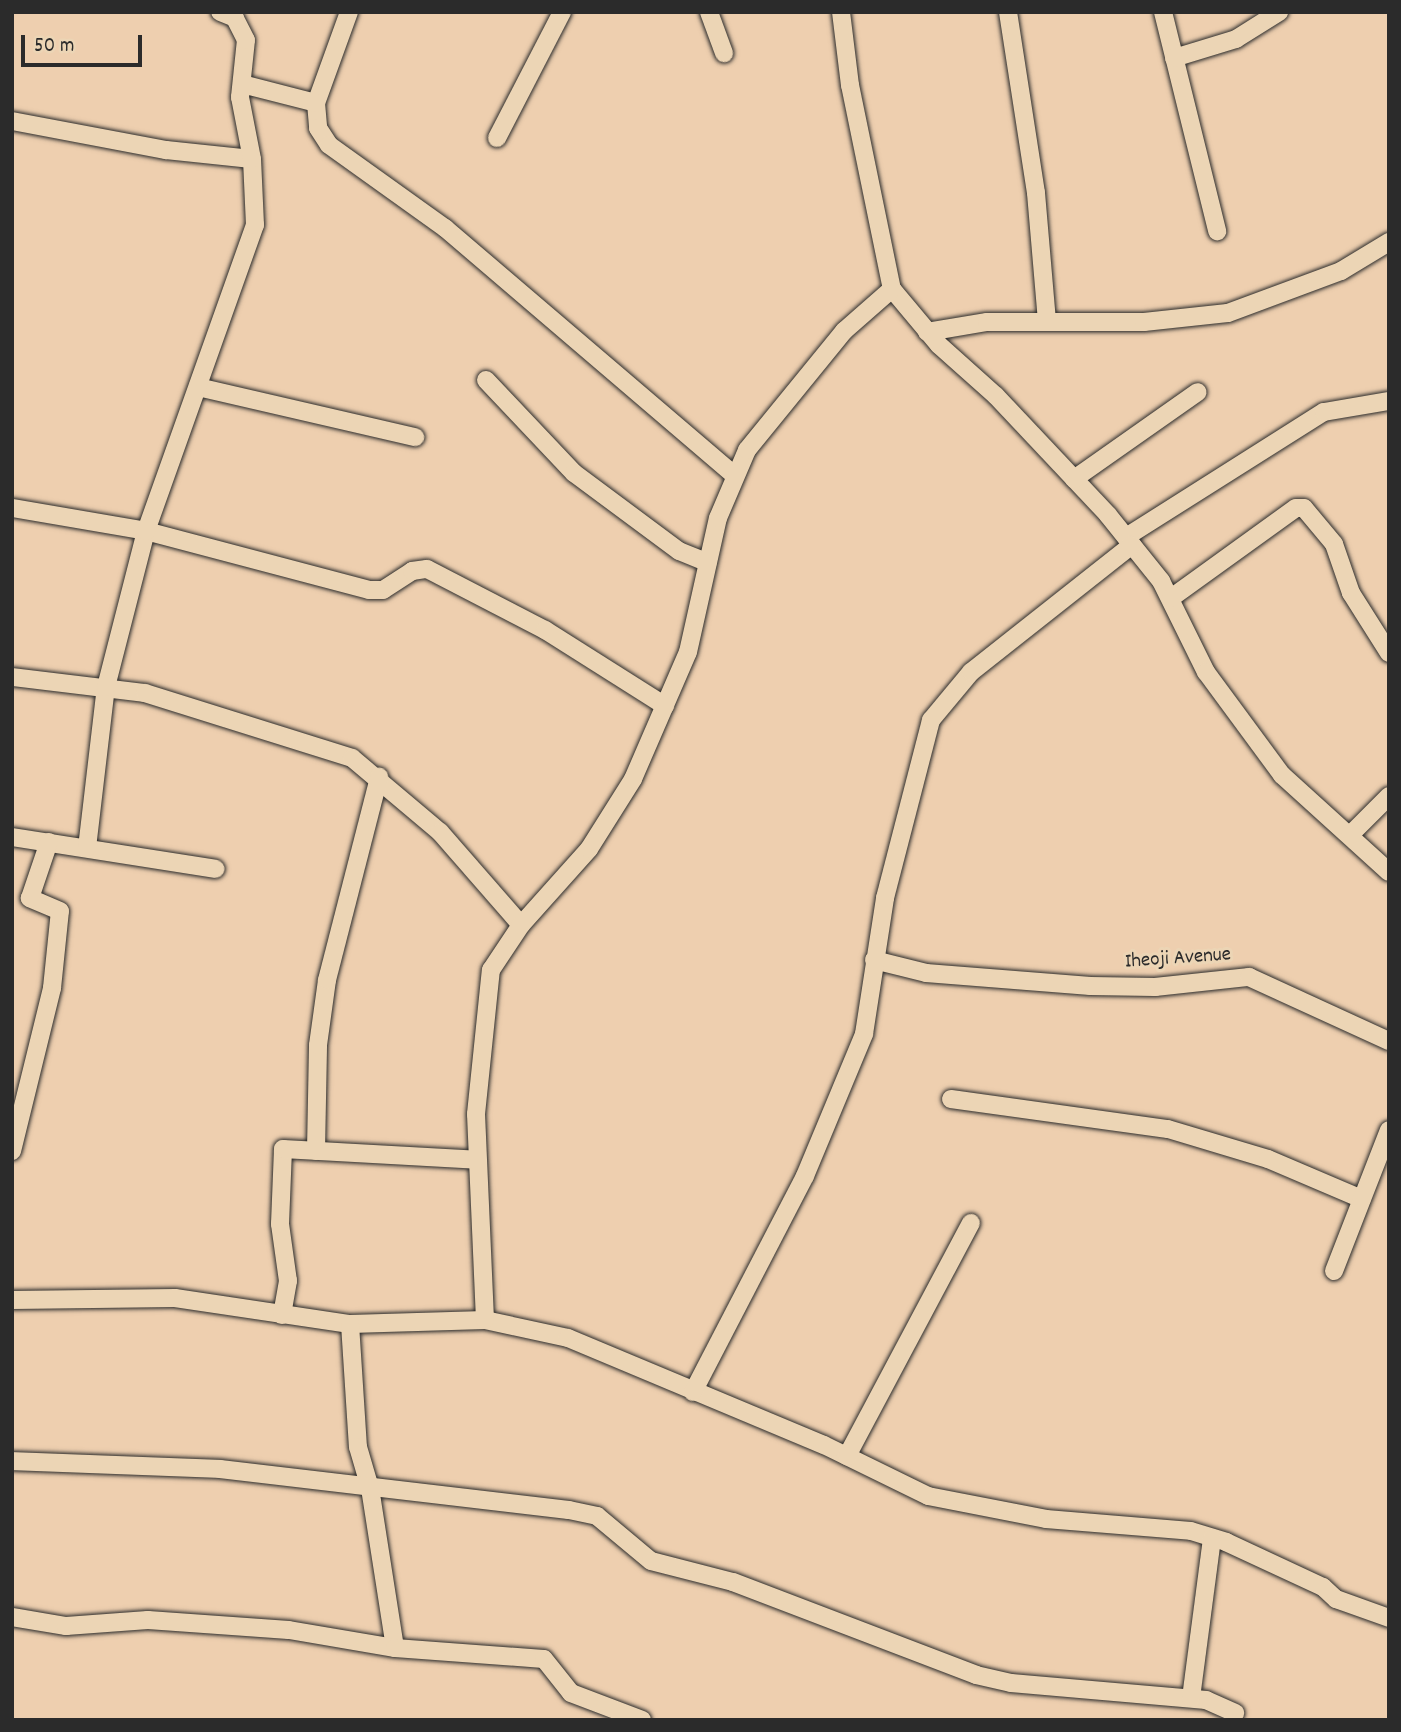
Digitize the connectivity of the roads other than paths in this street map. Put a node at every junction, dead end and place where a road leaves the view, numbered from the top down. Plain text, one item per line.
1 (220, 12) edge
2 (349, 12) edge
3 (562, 12) edge
4 (709, 12) edge
5 (842, 12) edge
6 (1008, 12) edge
7 (1163, 12) edge
8 (1279, 12) edge
9 (724, 53) dead end
10 (1174, 58) junction
11 (242, 84) junction
12 (316, 103) junction
13 (12, 121) edge
14 (496, 138) dead end
15 (252, 159) junction
16 (1217, 231) dead end
17 (1389, 242) edge
18 (892, 289) junction
19 (1047, 321) junction
20 (927, 332) junction
21 (486, 380) dead end
22 (198, 387) junction
23 (1198, 393) dead end
24 (1389, 401) edge
25 (415, 436) dead end
26 (734, 475) junction
27 (1074, 479) junction
28 (12, 508) edge
29 (146, 531) junction
30 (1129, 541) junction
31 (708, 563) junction
32 (1171, 597) junction
33 (1389, 653) edge
34 (12, 677) edge
35 (106, 687) junction
36 (665, 706) junction
37 (379, 777) junction
38 (1389, 796) edge
39 (1350, 835) junction
40 (12, 837) edge
41 (49, 842) junction
42 (86, 848) junction
43 (216, 869) dead end
44 (1389, 872) edge
45 (521, 925) junction
46 (874, 960) junction
47 (1389, 1041) edge
48 (951, 1099) dead end
49 (1389, 1130) edge
50 (12, 1151) edge
51 (316, 1151) junction
52 (477, 1160) junction
53 (1362, 1199) junction
54 (971, 1223) dead end
55 (1334, 1271) dead end
56 (12, 1300) edge
57 (282, 1315) junction
58 (485, 1320) junction
59 (350, 1324) junction
60 (693, 1392) junction
61 (847, 1456) junction
62 (12, 1461) edge
63 (370, 1488) junction
64 (1212, 1538) junction
65 (12, 1617) edge
66 (1389, 1618) edge
67 (395, 1648) junction
68 (1191, 1698) junction
69 (1235, 1713) dead end
70 (642, 1720) edge

1 - 11 street
2 - 12 street
3 - 14 street
4 - 9 street
5 - 18 street
6 - 19 street
7 - 10 street
8 - 10 street
10 - 16 street
11 - 12 street
11 - 15 street
12 - 26 street
13 - 15 street
15 - 22 street
17 - 19 street
18 - 20 street
18 - 26 street
19 - 20 street
20 - 27 street
21 - 31 street
22 - 25 street
22 - 29 street
23 - 27 street
24 - 30 street
26 - 31 street
27 - 30 street
28 - 29 street
29 - 35 street
29 - 36 street
30 - 32 street
30 - 46 street
31 - 36 street
32 - 33 street
32 - 39 street
34 - 35 street
35 - 37 street
35 - 42 street
36 - 45 street
37 - 45 street
37 - 51 street
38 - 39 street
39 - 44 street
40 - 41 street
41 - 42 street
41 - 50 street
42 - 43 street
45 - 52 street
46 - 47 street, Iheoji Avenue
46 - 60 street
48 - 53 street
49 - 53 street
51 - 52 street
51 - 57 street
52 - 58 street
53 - 55 street
54 - 61 street
56 - 57 street
57 - 59 street
58 - 59 street
58 - 60 street
59 - 63 street
60 - 61 street
61 - 64 street
62 - 63 street
63 - 67 street
63 - 68 street
64 - 66 street
64 - 68 street
65 - 67 street
67 - 70 street
68 - 69 street

